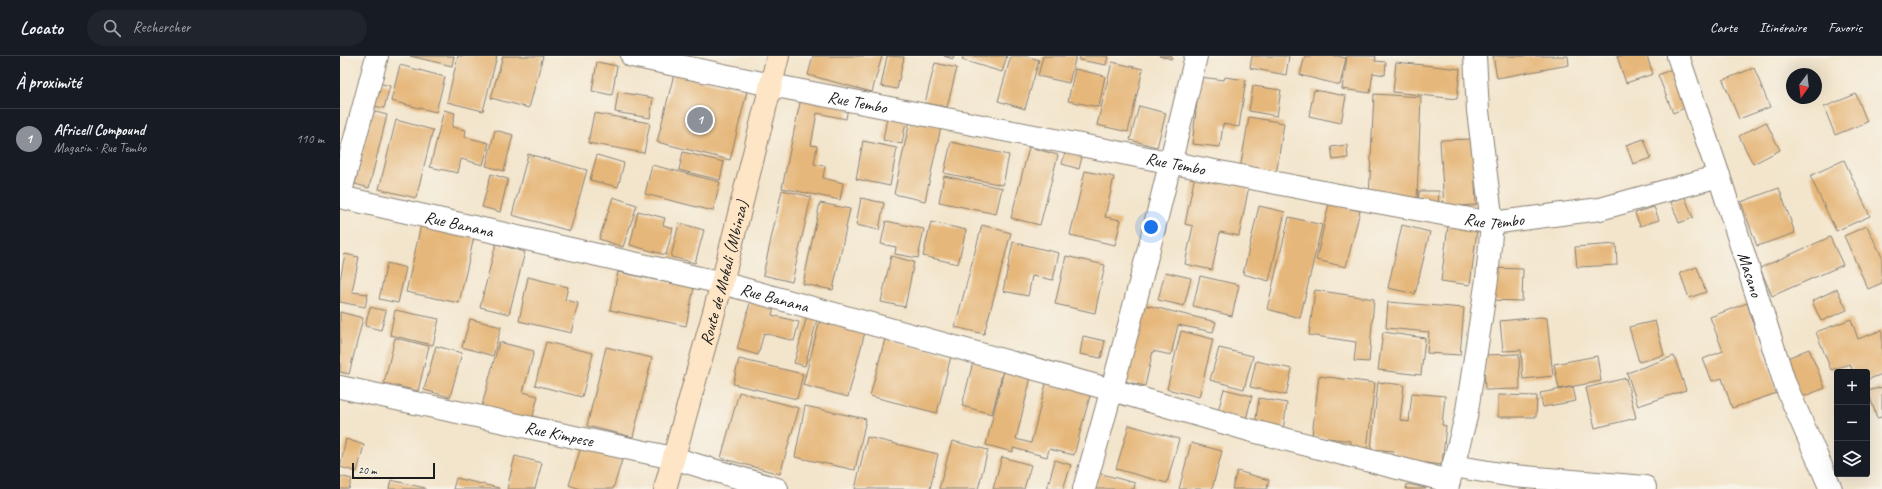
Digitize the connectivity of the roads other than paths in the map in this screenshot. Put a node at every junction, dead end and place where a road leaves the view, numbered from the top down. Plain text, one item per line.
1 (377, 56) edge
2 (632, 56) edge
3 (778, 56) edge
4 (1196, 56) edge
5 (1475, 56) edge
6 (1678, 56) edge
7 (771, 86) junction
8 (1171, 162) junction
9 (1719, 176) junction
10 (340, 196) edge
11 (1492, 223) junction
12 (722, 283) junction
13 (340, 387) edge
14 (1112, 390) junction
15 (673, 458) junction
16 (1450, 479) edge
17 (1645, 487) dead end
18 (665, 489) edge
19 (777, 489) edge
20 (1084, 489) edge
21 (1831, 489) edge

1 - 10 street
2 - 7 street, Rue Tembo
3 - 7 street, Route de Mokali (Mbinza)
4 - 8 street
5 - 11 street
6 - 9 street, Masano
7 - 8 street, Rue Tembo
7 - 12 street, Route de Mokali (Mbinza)
8 - 11 street, Rue Tembo
8 - 14 street
9 - 11 street, Rue Tembo
9 - 21 street, Masano
10 - 12 street, Rue Banana
11 - 16 street
12 - 14 street, Rue Banana
12 - 15 street, Route de Mokali (Mbinza)
13 - 15 street, Rue Kimpese
14 - 16 street, Rue Banana
14 - 20 street
15 - 18 street, Route de Mokali (Mbinza)
15 - 19 street, Rue Kimpese
16 - 17 street, Rue Banana

